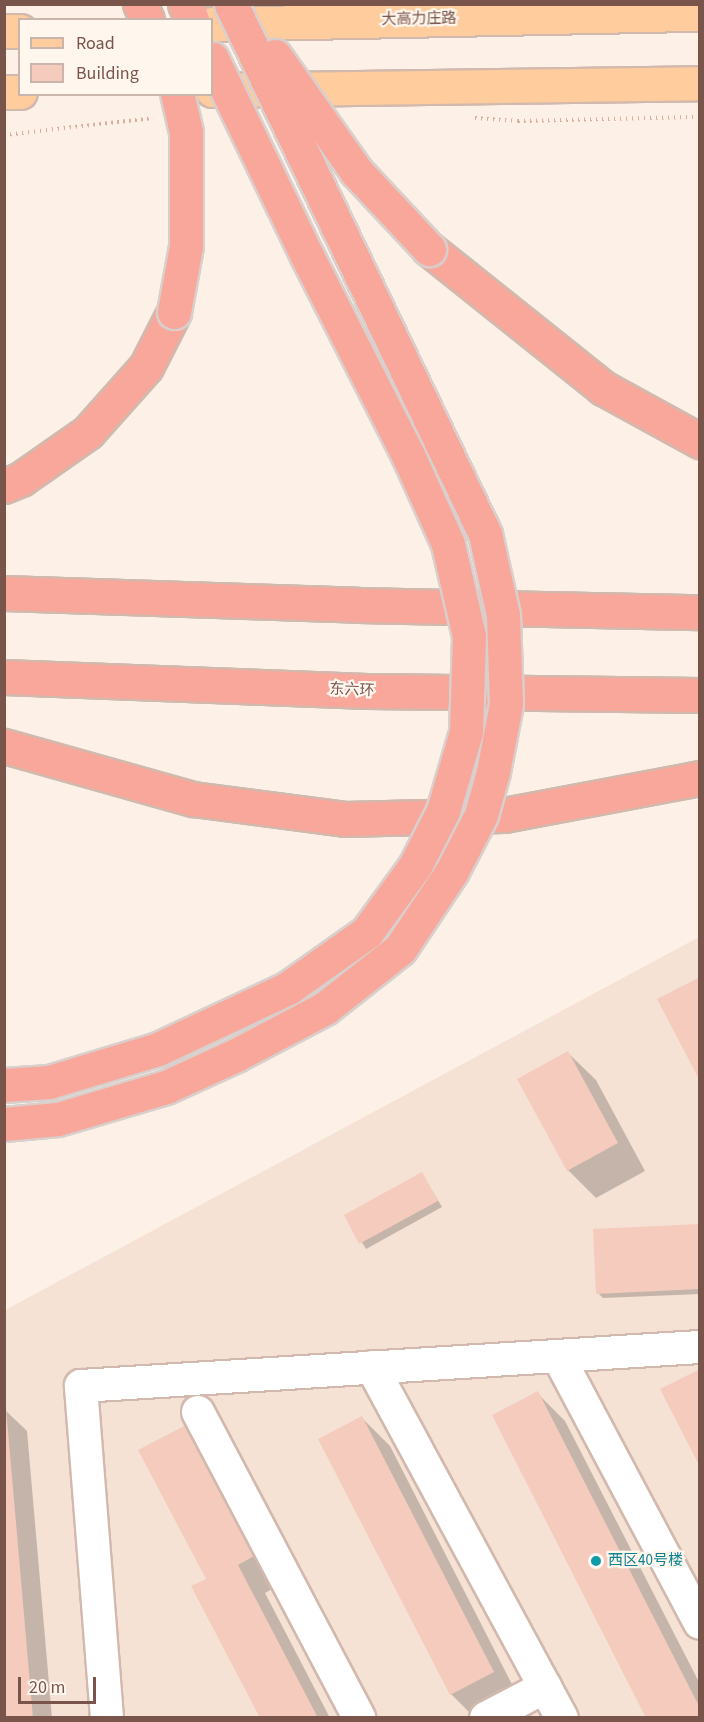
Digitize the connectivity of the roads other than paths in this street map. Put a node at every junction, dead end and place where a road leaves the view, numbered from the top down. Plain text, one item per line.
1 (140, 4) edge
2 (185, 4) edge
3 (231, 4) edge
4 (241, 4) edge
5 (699, 14) edge
6 (146, 18) edge
7 (191, 18) edge
8 (213, 24) edge
9 (213, 61) edge
10 (699, 83) edge
11 (213, 90) edge
12 (177, 96) edge
13 (699, 441) edge
14 (4, 486) edge
15 (4, 593) edge
16 (699, 612) edge
17 (4, 677) edge
18 (699, 694) edge
19 (4, 746) edge
20 (699, 778) edge
21 (481, 815) junction
22 (4, 1085) edge
23 (4, 1124) edge
24 (699, 1347) edge
25 (558, 1356) junction
26 (372, 1367) junction
27 (198, 1412) dead end
28 (699, 1623) edge
29 (545, 1687) junction
30 (107, 1718) edge
31 (359, 1718) edge
32 (486, 1718) edge
33 (562, 1718) edge

1 - 6 highway
2 - 7 highway
3 - 21 highway, bridge
4 - 13 highway, bridge
5 - 8 main road, 大高力庄路
9 - 22 highway, bridge
10 - 11 main road
12 - 14 highway, bridge
15 - 16 highway
17 - 18 highway, 东六环
19 - 21 highway
20 - 21 highway
21 - 23 highway, bridge
24 - 25 lane
25 - 26 lane
25 - 28 lane
26 - 29 lane
26 - 30 lane
27 - 31 lane
29 - 32 lane
29 - 33 lane

